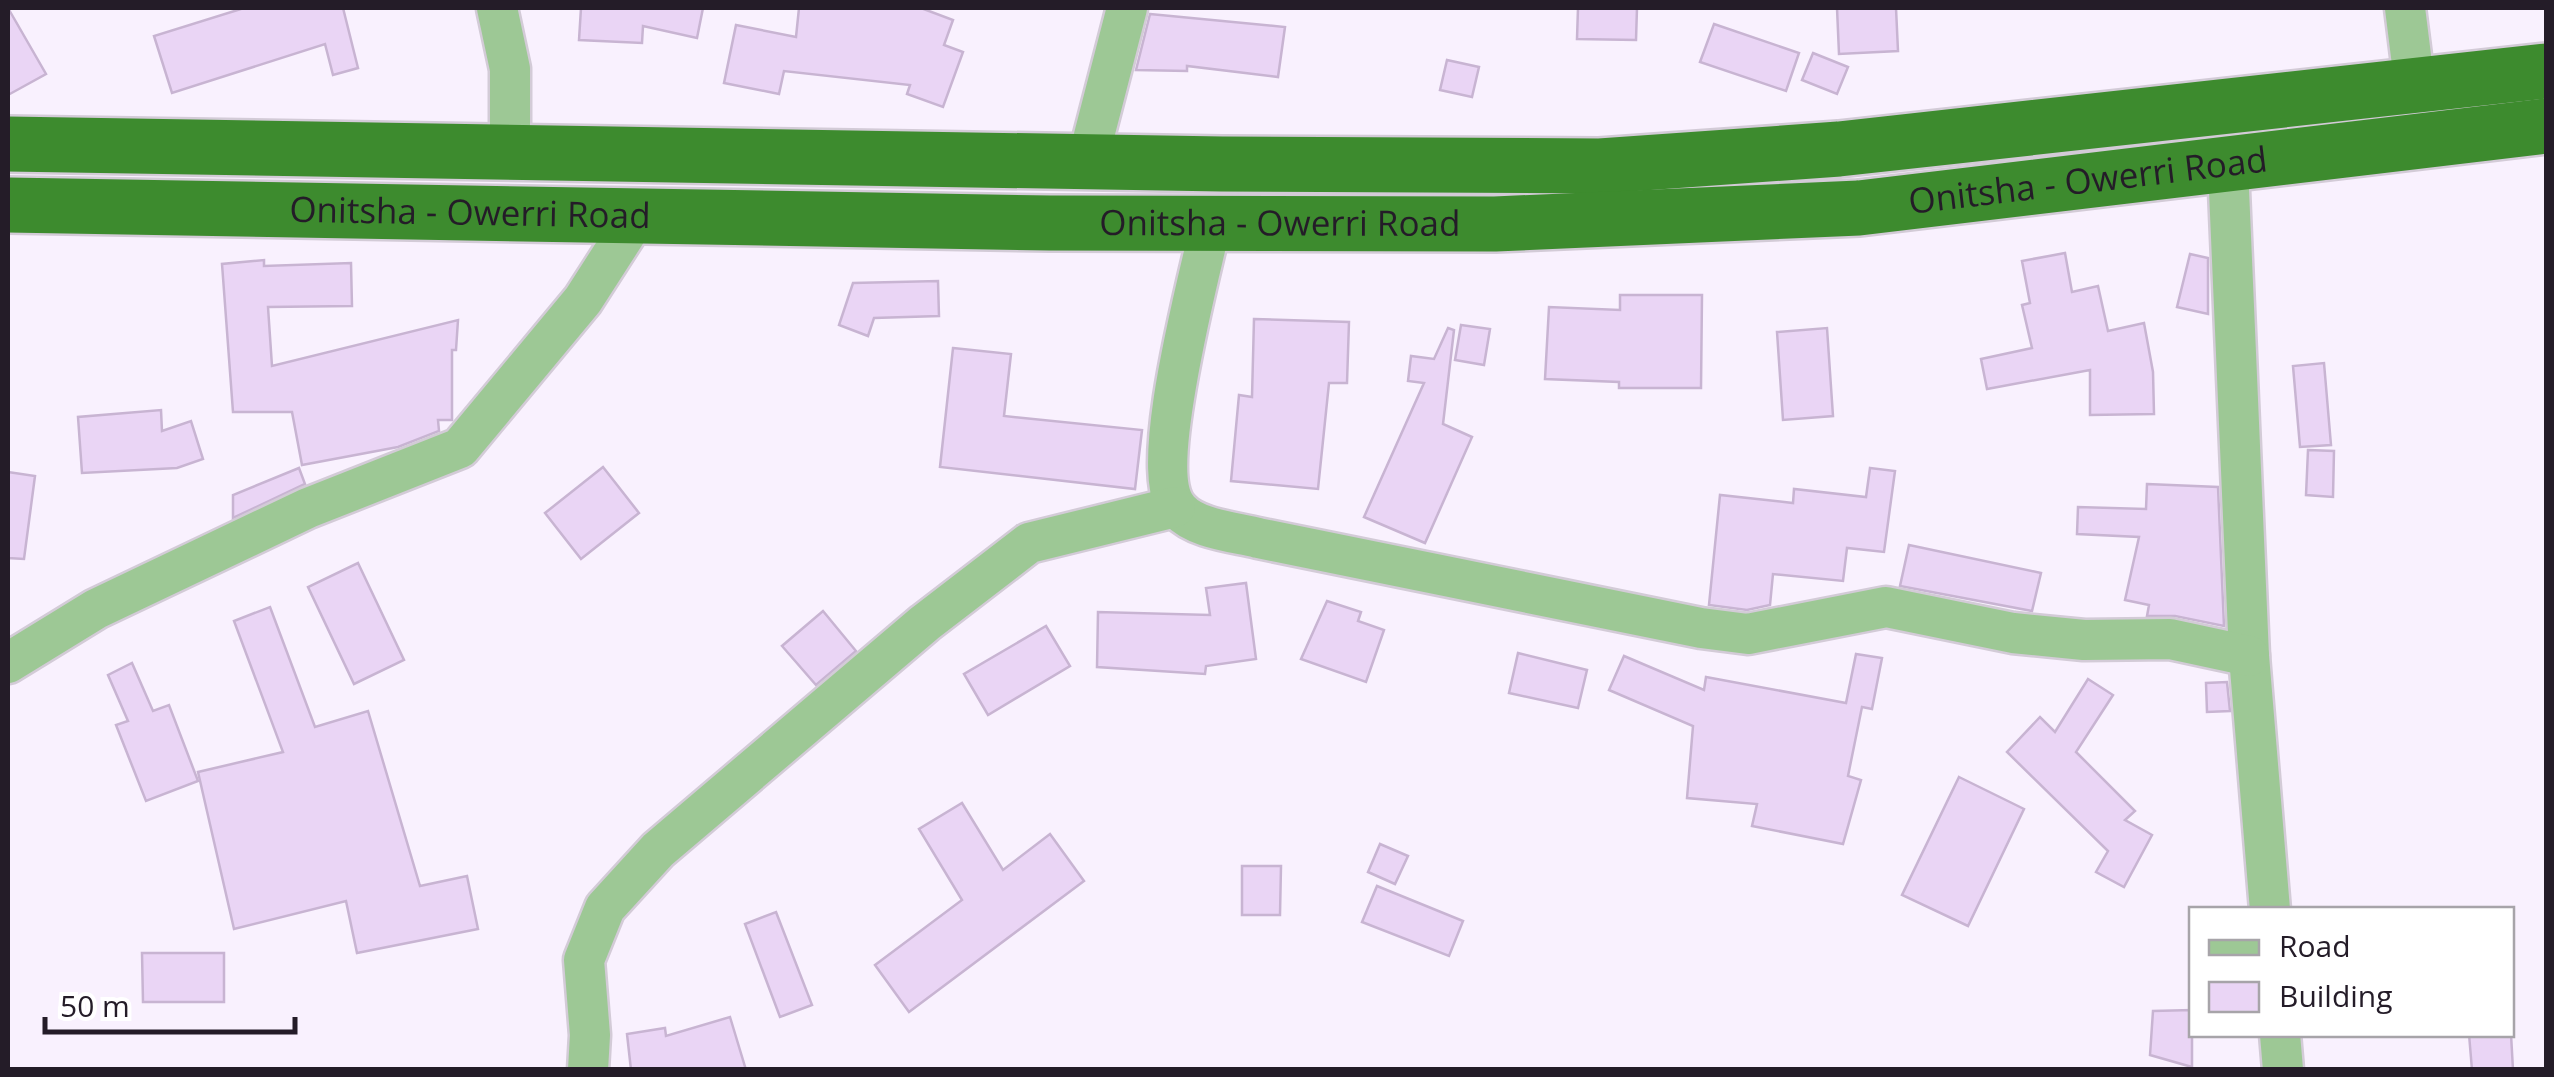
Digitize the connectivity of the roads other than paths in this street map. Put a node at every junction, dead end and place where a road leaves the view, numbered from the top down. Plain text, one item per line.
1 (496, 8) edge
2 (1128, 8) edge
3 (2405, 8) edge
4 (2546, 72) edge
5 (2415, 88) junction
6 (2546, 126) edge
7 (8, 144) edge
8 (510, 151) junction
9 (1088, 159) junction
10 (2228, 167) junction
11 (8, 204) edge
12 (637, 216) junction
13 (1211, 223) junction
14 (1175, 507) junction
15 (2249, 656) junction
16 (8, 664) edge
17 (2270, 907) edge
18 (2280, 1037) edge
19 (588, 1070) edge
20 (2283, 1070) edge

1 - 8 street
2 - 9 street
3 - 5 street
4 - 5 highway, Onitsha - Owerri Road
5 - 9 highway, Onitsha - Owerri Road
6 - 10 highway, Onitsha - Owerri Road
7 - 8 highway, Onitsha - Owerri Road
8 - 9 highway, Onitsha - Owerri Road
10 - 13 highway, Onitsha - Owerri Road
10 - 15 street
11 - 12 highway, Onitsha - Owerri Road
12 - 13 highway, Onitsha - Owerri Road
12 - 16 street
13 - 14 street
14 - 15 street
14 - 19 street
15 - 17 street
18 - 20 street

